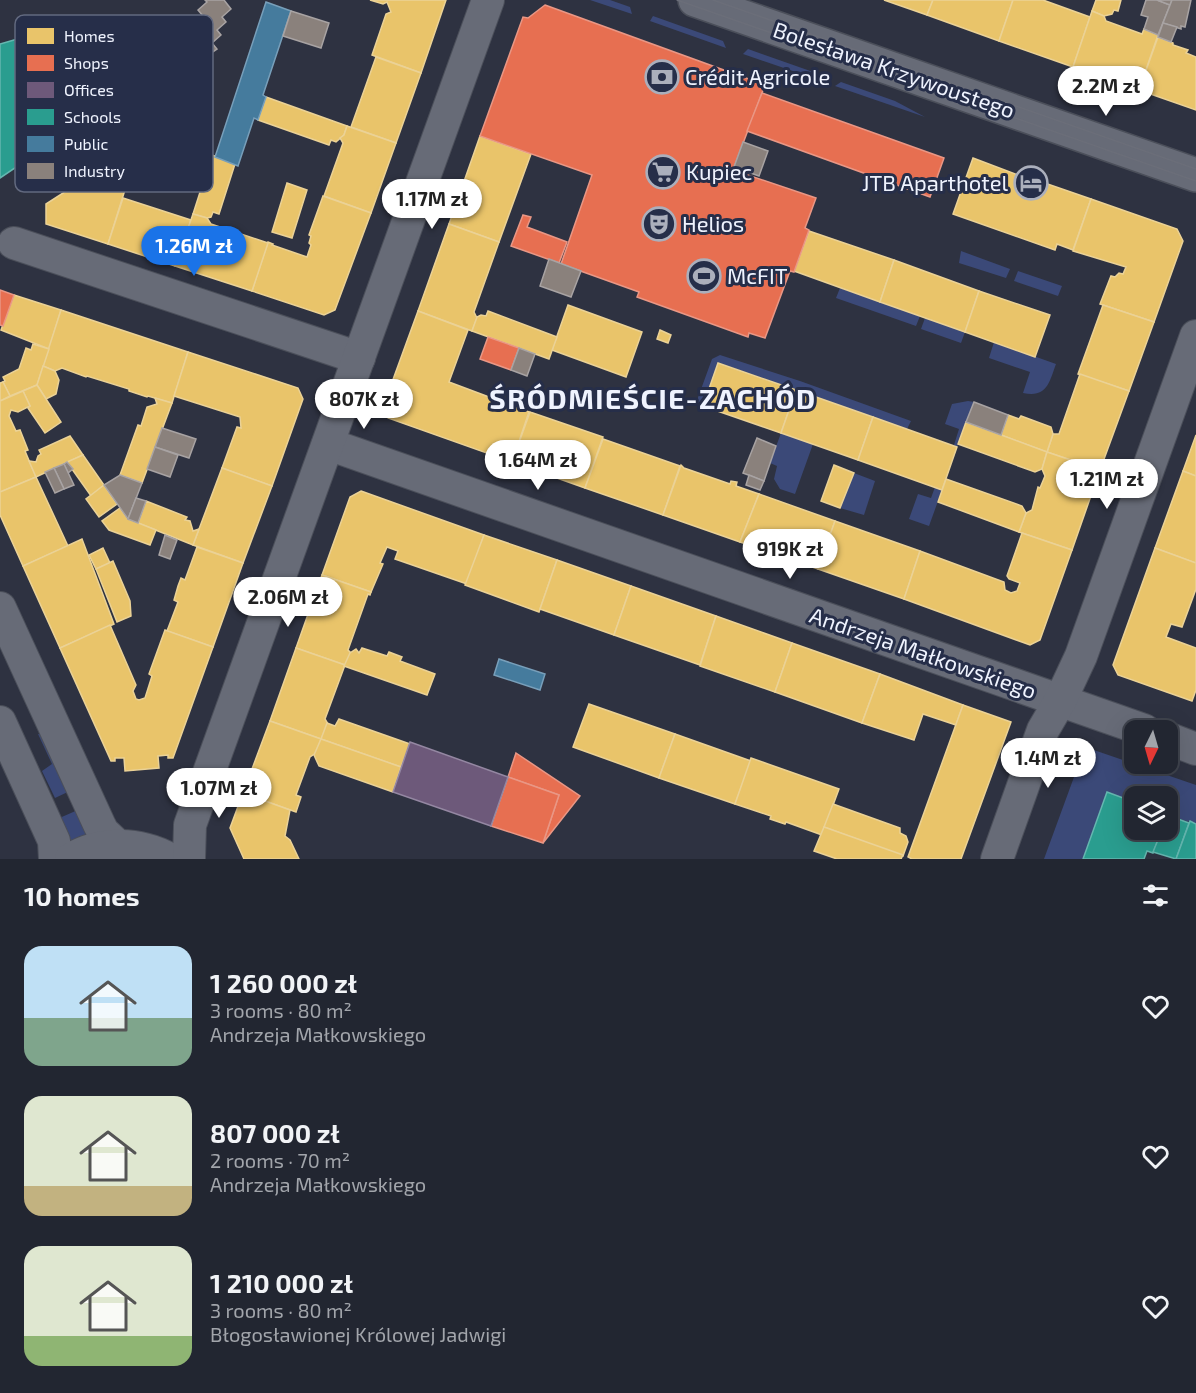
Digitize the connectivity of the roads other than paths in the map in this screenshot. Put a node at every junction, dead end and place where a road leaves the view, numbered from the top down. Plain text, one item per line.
1 (488, 0) edge
2 (695, 0) edge
3 (1196, 175) edge
4 (14, 243) dead end
5 (1196, 336) edge
6 (359, 358) junction
7 (328, 444) junction
8 (0, 608) edge
9 (1060, 701) junction
10 (0, 722) edge
11 (1124, 723) edge
12 (1178, 742) edge
13 (1196, 749) edge
14 (190, 825) junction
15 (145, 851) edge
16 (55, 859) edge
17 (71, 859) edge
18 (189, 859) edge
19 (997, 859) edge

1 - 6 street
2 - 3 street, Bolesława Krzywoustego
4 - 6 street
5 - 9 street
6 - 7 street
7 - 9 street, Andrzeja Małkowskiego
7 - 14 street
8 - 15 street
9 - 11 street, Andrzeja Małkowskiego
9 - 19 street
10 - 16 street
12 - 13 street
14 - 15 street
14 - 18 street
15 - 17 street

